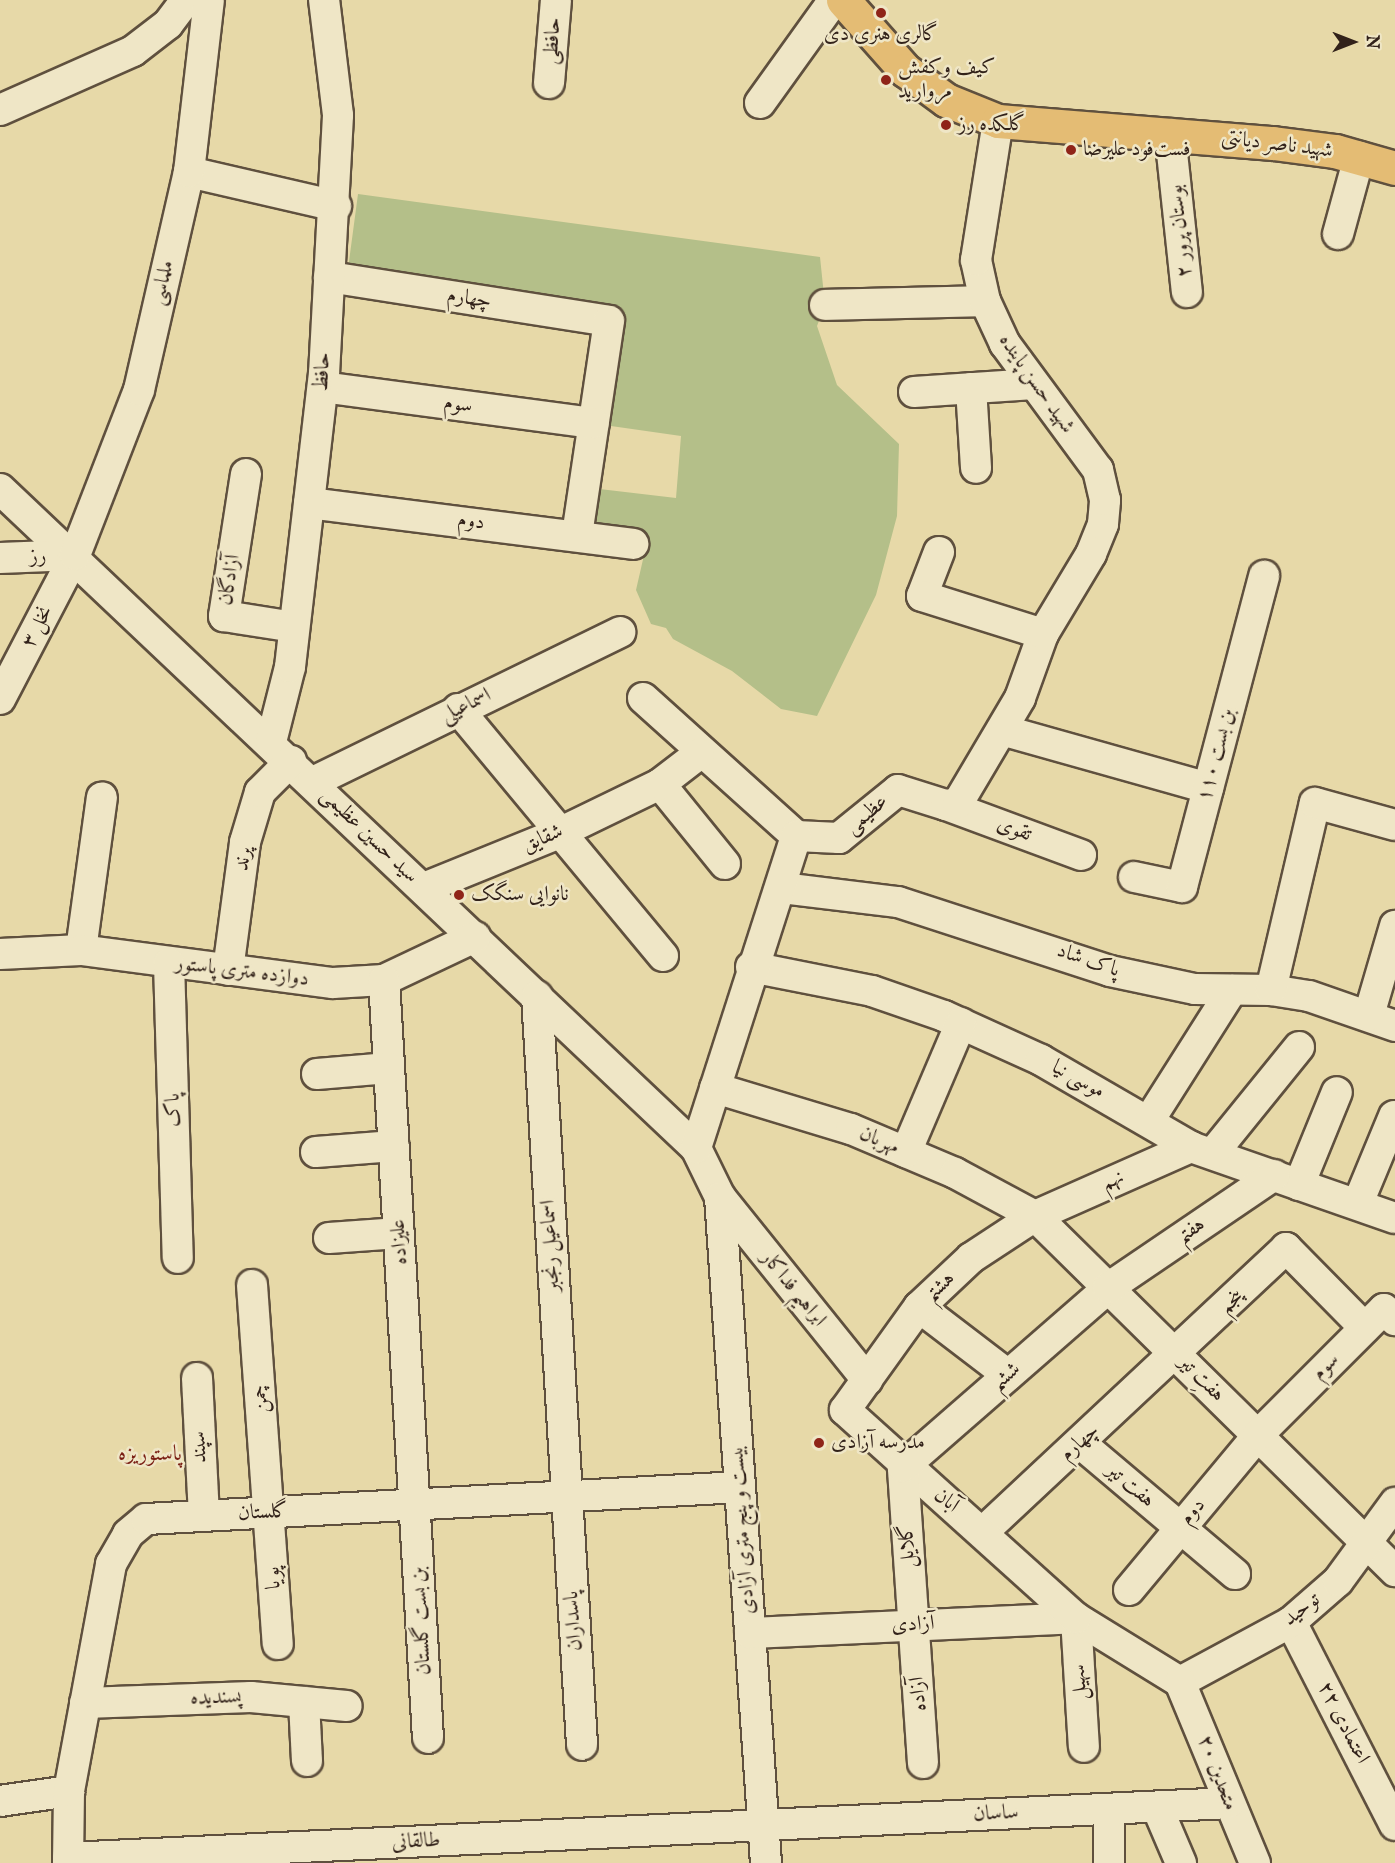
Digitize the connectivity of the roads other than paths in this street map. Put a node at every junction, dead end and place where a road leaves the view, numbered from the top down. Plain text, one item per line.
1 (186, 0) edge
2 (209, 0) edge
3 (324, 0) edge
4 (556, 0) edge
5 (834, 0) edge
6 (843, 0) edge
7 (549, 83) dead end
8 (760, 103) dead end
9 (0, 110) edge
10 (998, 121) junction
11 (1170, 134) junction
12 (1359, 157) junction
13 (1395, 168) edge
14 (189, 172) junction
15 (336, 206) junction
16 (1338, 234) dead end
17 (328, 278) junction
18 (1187, 292) dead end
19 (985, 301) junction
20 (825, 305) dead end
21 (1034, 384) junction
22 (323, 387) junction
23 (972, 388) junction
24 (914, 392) dead end
25 (594, 423) junction
26 (976, 468) dead end
27 (246, 474) dead end
28 (0, 489) edge
29 (309, 503) junction
30 (577, 534) junction
31 (633, 544) dead end
32 (939, 552) dead end
33 (75, 555) junction
34 (0, 558) edge
35 (1264, 576) dead end
36 (294, 627) junction
37 (620, 632) dead end
38 (1043, 634) junction
39 (643, 698) dead end
40 (0, 699) edge
41 (458, 709) junction
42 (1002, 730) junction
43 (281, 751) junction
44 (699, 754) junction
45 (313, 782) junction
46 (660, 784) junction
47 (1208, 788) junction
48 (102, 797) dead end
49 (946, 805) junction
50 (1395, 825) edge
51 (557, 834) junction
52 (796, 836) junction
53 (1081, 855) dead end
54 (725, 864) dead end
55 (1134, 878) dead end
56 (424, 888) junction
57 (782, 888) junction
58 (1395, 926) edge
59 (475, 937) junction
60 (81, 950) junction
61 (0, 954) edge
62 (663, 956) dead end
63 (169, 963) junction
64 (751, 967) junction
65 (228, 970) junction
66 (384, 980) junction
67 (1232, 990) junction
68 (1271, 990) junction
69 (537, 996) junction
70 (1382, 1020) edge
71 (961, 1023) junction
72 (1299, 1047) dead end
73 (389, 1068) junction
74 (317, 1074) dead end
75 (715, 1088) junction
76 (1337, 1092) dead end
77 (1394, 1116) edge
78 (1150, 1119) junction
79 (394, 1146) junction
80 (696, 1148) junction
81 (1202, 1150) junction
82 (316, 1152) dead end
83 (906, 1152) junction
84 (1286, 1180) junction
85 (720, 1197) junction
86 (1358, 1203) junction
87 (1035, 1216) junction
88 (1395, 1218) edge
89 (399, 1233) junction
90 (328, 1238) dead end
91 (178, 1258) dead end
92 (252, 1285) dead end
93 (1108, 1288) junction
94 (919, 1307) junction
95 (1395, 1320) edge
96 (1365, 1328) junction
97 (1177, 1355) junction
98 (1008, 1375) junction
99 (197, 1378) dead end
100 (867, 1380) junction
101 (1258, 1435) junction
102 (1080, 1443) junction
103 (903, 1467) junction
104 (740, 1487) junction
105 (565, 1496) junction
106 (1395, 1503) edge
107 (416, 1504) junction
108 (270, 1512) junction
109 (204, 1516) junction
110 (1180, 1528) junction
111 (984, 1532) junction
112 (1367, 1542) junction
113 (1395, 1571) edge
114 (1235, 1574) dead end
115 (1128, 1590) dead end
116 (1076, 1618) junction
117 (1291, 1622) junction
118 (912, 1625) junction
119 (750, 1633) junction
120 (278, 1644) dead end
121 (1180, 1682) junction
122 (304, 1702) junction
123 (85, 1704) junction
124 (347, 1706) dead end
125 (428, 1738) dead end
126 (582, 1745) dead end
127 (1084, 1747) dead end
128 (307, 1761) dead end
129 (923, 1763) dead end
130 (69, 1791) junction
131 (0, 1801) edge
132 (1228, 1803) junction
133 (1157, 1807) junction
134 (1109, 1809) junction
135 (764, 1825) junction
136 (1395, 1825) edge
137 (68, 1861) edge
138 (766, 1863) edge
139 (1109, 1863) edge
140 (1181, 1863) edge
141 (1255, 1863) edge

1 - 9 street
2 - 14 street, ملماسی
3 - 15 street, حافظ
4 - 7 street, حافظی
5 - 8 street
6 - 10 main road, شهید ناصر دیانتی
10 - 11 main road, شهید ناصر دیانتی
10 - 19 street, شهید حسن پاینده
11 - 12 main road, شهید ناصر دیانتی
11 - 18 street, بوستان پرور ۲
12 - 13 main road, شهید ناصر دیانتی
12 - 16 street
14 - 15 street
14 - 33 street, ملماسی
15 - 17 street, حافظ
17 - 22 street, حافظ
17 - 25 street, چهارم
19 - 20 street
19 - 21 street, شهید حسن پاینده
21 - 23 street
21 - 38 street, شهید حسن پاینده
22 - 25 street, سوم
22 - 29 street, حافظ
23 - 24 street
23 - 26 street
25 - 30 street
27 - 36 street, آزادگان
28 - 33 street, سید حسین عظیمی
29 - 30 street, دوم
29 - 36 street, حافظ
30 - 31 street, دوم
32 - 38 street
33 - 34 street, رز
33 - 40 street, نخل ۳
33 - 43 street, سید حسین عظیمی
35 - 47 street, بن بست ۱۱۰
36 - 43 street, حافظ
37 - 41 street, اسماعیلی
38 - 42 street
39 - 44 street
41 - 45 street, اسماعیلی
41 - 51 street
42 - 47 street
42 - 49 street
43 - 45 street, سید حسین عظیمی
43 - 65 street, پرند
44 - 46 street, شقایق
44 - 52 street
45 - 56 street, سید حسین عظیمی
46 - 51 street, شقایق
46 - 54 street
47 - 55 street, بن بست ۱۱۰
48 - 60 street
49 - 52 street, عظیمی
49 - 53 street, تقوی
50 - 68 street
51 - 56 street, شقایق
51 - 62 street
52 - 57 street
56 - 59 street, سید حسین عظیمی
57 - 64 street
57 - 67 street, پاک شاد
58 - 70 street
59 - 66 street, دوازده متری پاستور
59 - 69 street, سید حسین عظیمی
60 - 61 street, دوازده متری پاستور
60 - 63 street, دوازده متری پاستور
63 - 65 street, دوازده متری پاستور
63 - 91 street, پاک
64 - 71 street, موسی نیا
64 - 75 street
65 - 66 street, دوازده متری پاستور
66 - 73 street, علیزاده
67 - 68 street, پاک شاد
67 - 78 street
68 - 70 street, پاک شاد
69 - 80 street, سید حسین عظیمی
69 - 105 street, اسماعیل رنجبر
71 - 78 street, موسی نیا
71 - 83 street
72 - 81 street
73 - 74 street
73 - 79 street, علیزاده
75 - 80 street
75 - 83 street, مهربان
76 - 84 street
77 - 86 street
78 - 81 street, موسی نیا
79 - 82 street
79 - 89 street, علیزاده
80 - 85 street, سید حسین عظیمی
81 - 84 street, موسی نیا
81 - 87 street, نهم
83 - 87 street, مهربان
84 - 86 street, موسی نیا
84 - 93 street, هفتم
85 - 100 street, ابراهیم فداکار
85 - 104 street, بیست و پنج متری آزادی
86 - 88 street, موسی نیا
87 - 93 street, هفتِ تیر
87 - 94 street, هشتم
89 - 90 street
89 - 107 street, علیزاده
92 - 108 street, چمن
93 - 97 street, هفتِ تیر
93 - 98 street, ششم
94 - 98 street
94 - 100 street, هشتم
95 - 96 street, سوم
96 - 97 street, پنجم
96 - 101 street, سوم
97 - 101 street, هفتِ تیر
97 - 102 street, چهارم
98 - 103 street, ششم
99 - 109 street, سپند
100 - 103 street, آبان
101 - 110 street, دوم
101 - 112 street, هفتِ تیر
102 - 110 street, هفت تیر
102 - 111 street, چهارم
103 - 111 street, آبان
103 - 118 street, گلایل
104 - 105 street, گلستان
104 - 119 street, بیست و پنج متری آزادی
105 - 107 street, گلستان
105 - 126 street, پاسداران
106 - 112 street, توحید
107 - 108 street, گلستان
107 - 125 street, بن بست گلستان
108 - 109 street, گلستان
108 - 120 street, پویا
109 - 123 street, گلستان
110 - 114 street, هفت تیر
110 - 115 street, دوم
111 - 116 street, آبان
112 - 113 street, هفتِ تیر
112 - 117 street, توحید
116 - 118 street, آزادی
116 - 121 street, آبان
116 - 127 street, سهیل
117 - 121 street, توحید
117 - 136 street, اعتمادی ۲۲
118 - 119 street, آزادی
118 - 129 street, آزاده
119 - 135 street, بیست و پنج متری آزادی
121 - 132 street, متحدین ۲۰
122 - 123 street, پسندیده
122 - 124 street, پسندیده
122 - 128 street
123 - 130 street, گلستان
130 - 131 street
130 - 137 street, گلستان
132 - 133 street, ساسان
132 - 141 street, متحدین ۲۰
133 - 134 street, ساسان
133 - 140 street
134 - 135 street, ساسان
134 - 139 street
135 - 137 street, طالقانی
135 - 138 street, بیست و پنج متری آزادی

